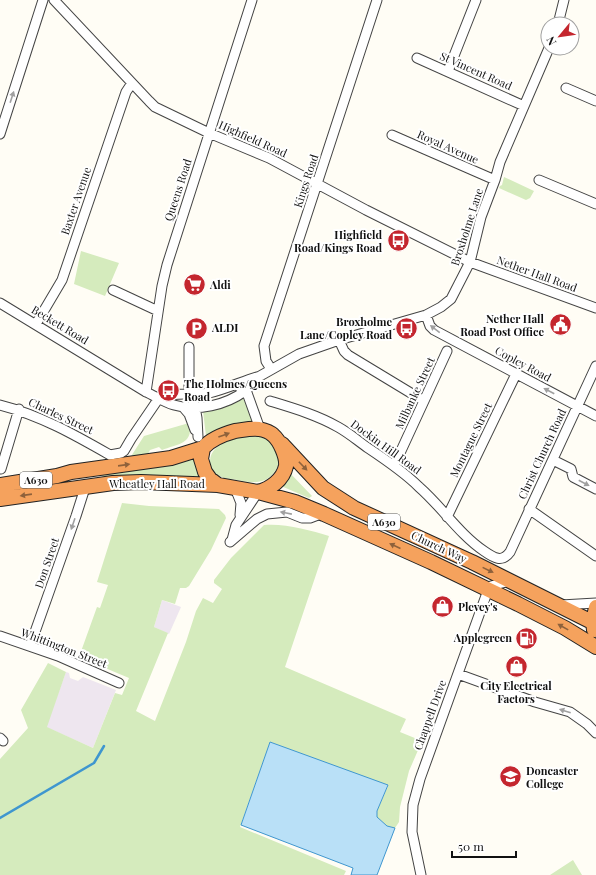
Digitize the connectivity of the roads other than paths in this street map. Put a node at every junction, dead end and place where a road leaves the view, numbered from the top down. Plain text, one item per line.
1 (42, 0) edge
2 (54, 0) edge
3 (252, 0) edge
4 (377, 0) edge
5 (476, 0) edge
6 (564, 0) edge
7 (560, 16) edge
8 (546, 56) edge
9 (417, 58) dead end
10 (448, 71) junction
11 (132, 83) junction
12 (566, 88) dead end
13 (596, 102) edge
14 (524, 106) junction
15 (209, 133) junction
16 (0, 134) edge
17 (392, 135) dead end
18 (495, 180) junction
19 (539, 180) dead end
20 (318, 183) junction
21 (596, 204) edge
22 (470, 262) junction
23 (112, 290) dead end
24 (0, 303) edge
25 (596, 308) edge
26 (158, 310) junction
27 (426, 315) junction
28 (36, 324) junction
29 (339, 340) junction
30 (188, 347) dead end
31 (447, 351) dead end
32 (596, 366) edge
33 (271, 370) junction
34 (516, 374) junction
35 (260, 376) junction
36 (224, 388) junction
37 (246, 390) junction
38 (146, 392) junction
39 (193, 395) junction
40 (159, 398) junction
41 (270, 401) dead end
42 (424, 401) junction
43 (0, 405) edge
44 (578, 406) junction
45 (183, 407) junction
46 (197, 407) junction
47 (19, 410) junction
48 (596, 416) edge
49 (260, 429) junction
50 (276, 438) junction
51 (200, 442) junction
52 (108, 456) junction
53 (553, 460) junction
54 (394, 466) junction
55 (1, 469) dead end
56 (71, 472) junction
57 (0, 485) edge
58 (218, 485) junction
59 (84, 487) junction
60 (235, 488) junction
61 (596, 489) edge
62 (258, 492) junction
63 (0, 499) edge
64 (529, 509) junction
65 (323, 513) junction
66 (447, 517) junction
67 (239, 519) junction
68 (510, 552) joint
69 (596, 556) edge
70 (509, 580) junction
71 (488, 590) junction
72 (596, 603) edge
73 (560, 606) junction
74 (596, 607) edge
75 (595, 627) edge
76 (0, 636) edge
77 (30, 646) junction
78 (596, 647) edge
79 (458, 674) junction
80 (120, 683) dead end
81 (596, 733) edge
82 (421, 875) edge

16 -> 1 street
2 - 11 street, Highfield Road
3 - 15 street, Queens Road
4 - 20 street, Kings Road
5 - 10 street
6 - 7 street
8 - 14 street, Broxholme Lane
9 - 10 street, St Vincent Road
10 - 14 street, St Vincent Road
11 - 15 street, Highfield Road
11 - 28 street, Baxter Avenue
12 - 13 street
14 - 18 street, Broxholme Lane
15 - 20 street, Highfield Road
15 - 26 street, Queens Road
17 - 18 street, Royal Avenue
18 - 22 street, Broxholme Lane
19 - 21 street
20 - 22 street, Highfield Road
20 - 33 street, Kings Road
22 - 25 street, Nether Hall Road
22 - 27 street, Broxholme Lane
23 - 26 street
24 - 28 street, Beckett Road
26 - 38 street, Queens Road
27 - 29 street, Broxholme Lane
34 -> 27 street, Copley Road
28 - 38 street, Beckett Road
29 - 33 street, Broxholme Lane
29 - 42 street
30 - 39 street
31 - 42 street, Milbanke Street
32 - 44 street, Christ Church Road
33 - 35 street, Broxholme Lane
44 -> 34 street, Copley Road
34 - 66 street, Montague Street
35 - 36 street
35 - 37 street, Beckett Road
36 - 37 street
36 - 39 street
37 - 46 street, Beckett Road
37 - 49 street
38 - 40 street, Beckett Road
39 - 40 street
39 - 46 street
40 - 45 street, Beckett Road
40 - 52 street
41 - 54 street, Dockin Hill Road
42 - 54 street, Milbanke Street
43 - 47 street, Charles Street
44 - 48 street, Copley Road
44 - 53 street, Christ Church Road
45 - 46 street, Beckett Road
45 - 51 street
46 - 51 street
47 - 52 street, Charles Street
47 - 55 street
49 - 50 highway
51 -> 49 highway, Wheatley Hall Road
50 - 62 highway
50 -> 70 highway, Church Way / A630
56 -> 51 highway, Wheatley Hall Road / A630
51 - 58 highway, Wheatley Hall Road
52 - 56 highway
53 -> 61 street
53 - 64 street, Christ Church Road
54 - 66 street, Dockin Hill Road
56 - 57 highway, Wheatley Hall Road / A630
58 - 59 highway, Wheatley Hall Road / A630
58 - 60 highway, Wheatley Hall Road
59 -> 63 highway, Wheatley Hall Road / A630
59 -> 77 street, Don Street
60 - 62 highway, Wheatley Hall Road
60 - 67 street
62 - 65 highway, Church Way / A630
62 - 67 street
64 - 68 street, Christ Church Road
64 - 69 street
65 -> 67 street
71 -> 65 highway, Church Way / A630
66 - 68 street, Dockin Hill Road
70 - 71 street
70 - 73 highway, Church Way / A630
78 -> 71 highway, Church Way / A630
71 - 79 street, Chappell Drive
72 - 73 street
73 - 75 highway, Church Way / A630
74 - 75 highway
76 - 77 street, Whittington Street
77 - 80 street, Whittington Street
81 -> 79 street
79 - 82 street, Chappell Drive

